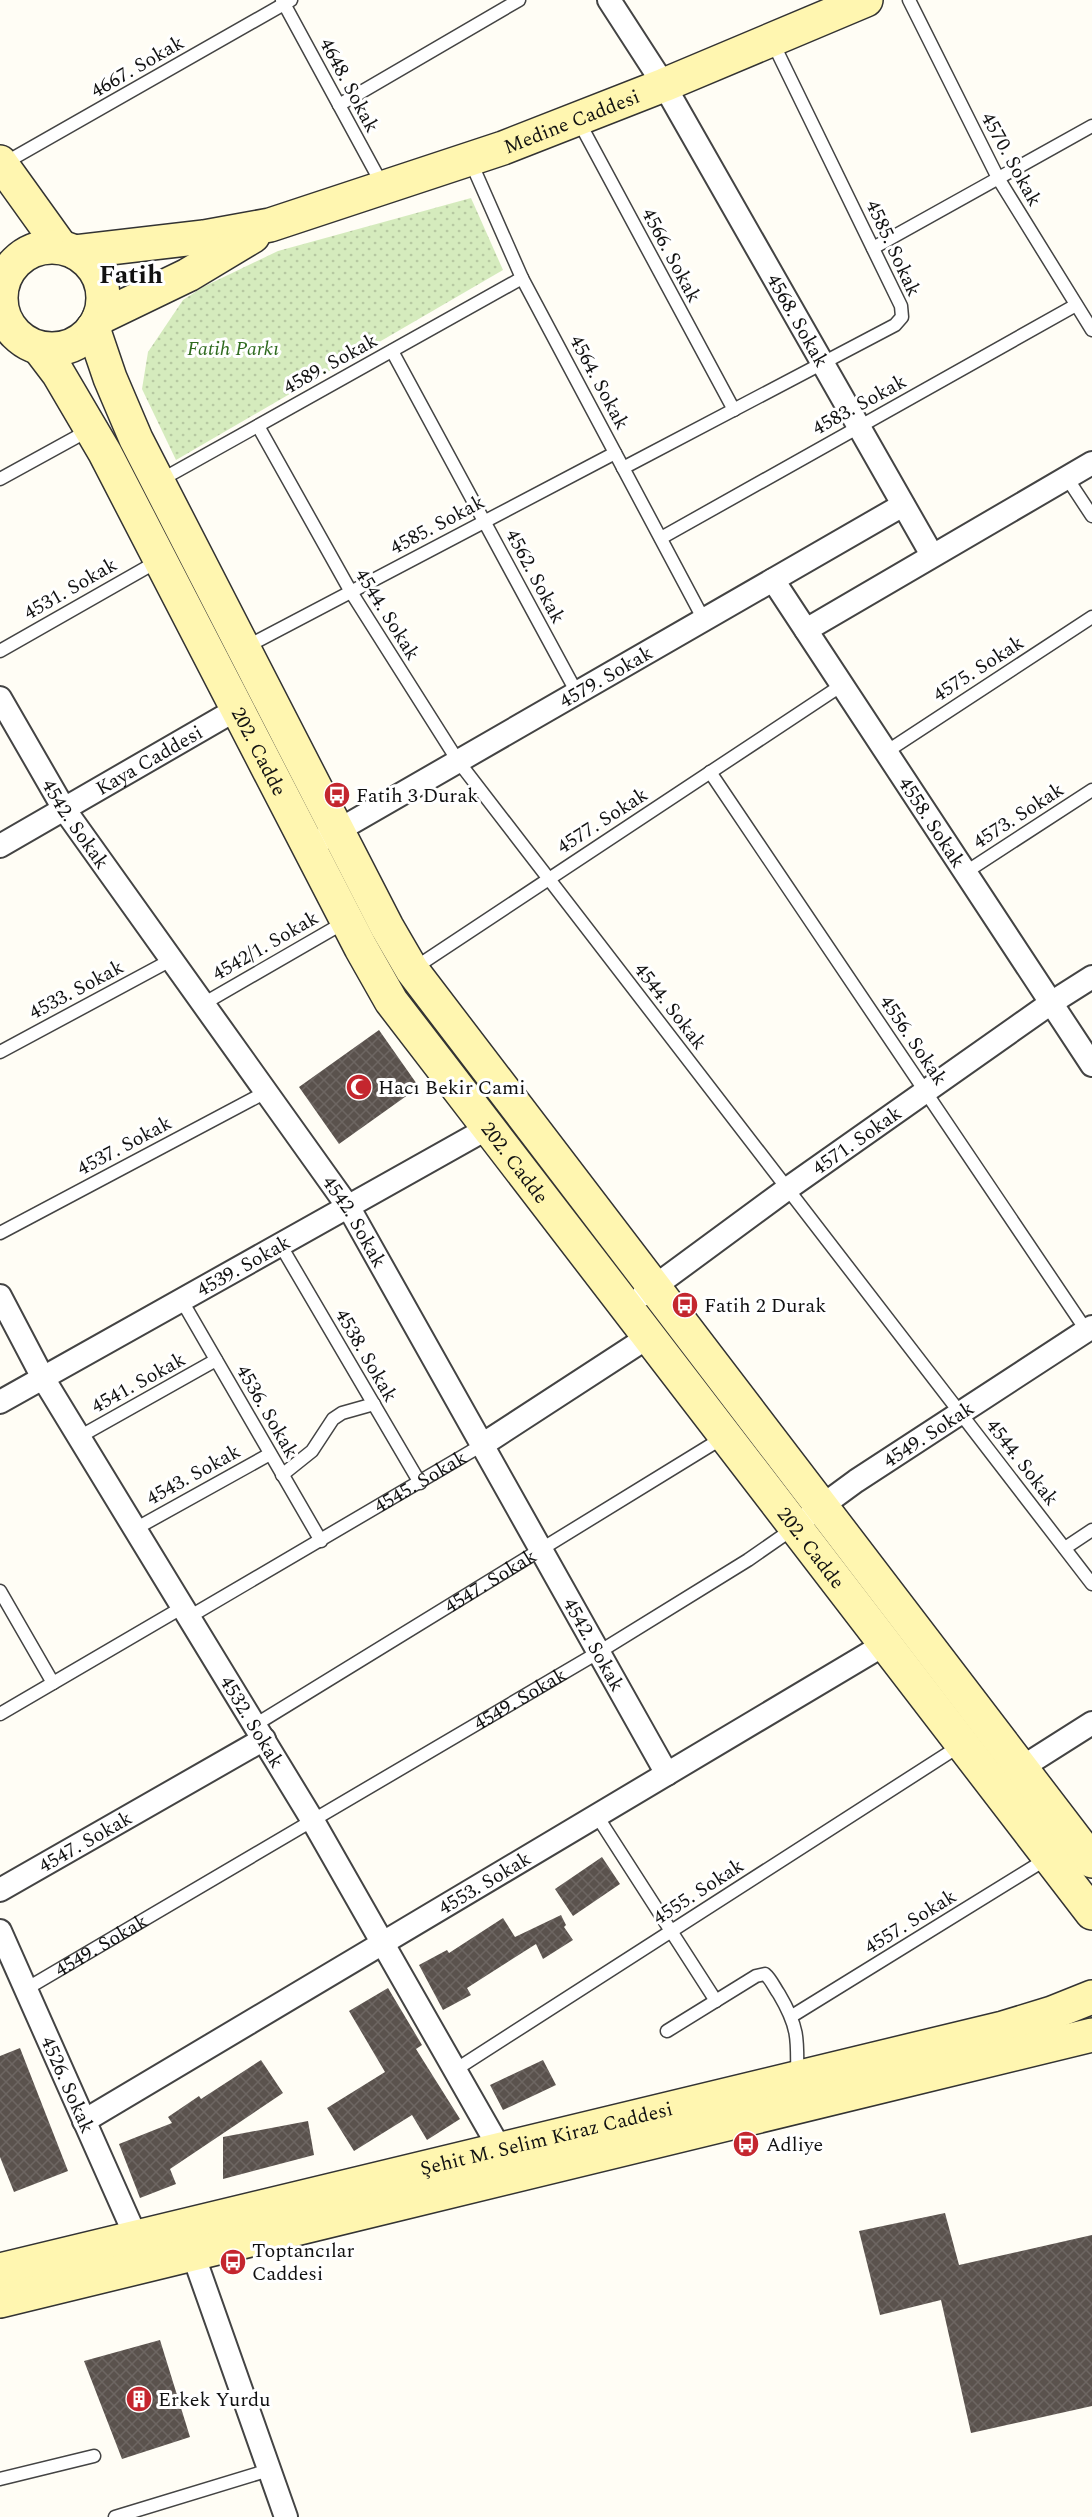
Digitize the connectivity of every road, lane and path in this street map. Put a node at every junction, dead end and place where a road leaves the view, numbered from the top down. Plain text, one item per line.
1 (519, 0) edge
2 (866, 0) edge
3 (909, 0) edge
4 (286, 1) edge
5 (615, 2) edge
6 (772, 39) junction
7 (664, 85) junction
8 (339, 105) junction
9 (577, 119) junction
10 (1092, 126) edge
11 (470, 159) junction
12 (1, 164) edge
13 (998, 178) junction
14 (383, 188) junction
15 (270, 225) junction
16 (873, 248) junction
17 (68, 249) junction
18 (522, 278) junction
19 (1, 281) edge
20 (1076, 305) junction
21 (96, 323) junction
22 (1092, 330) edge
23 (22, 346) edge
24 (392, 351) junction
25 (822, 363) junction
26 (734, 410) junction
27 (258, 426) junction
28 (859, 427) junction
29 (91, 429) junction
30 (615, 453) junction
31 (1092, 463) edge
32 (623, 468) junction
33 (1067, 478) junction
34 (0, 479) edge
35 (158, 482) junction
36 (903, 505) junction
37 (1092, 516) edge
38 (484, 521) junction
39 (661, 538) junction
40 (932, 555) junction
41 (160, 560) junction
42 (773, 580) junction
43 (351, 592) junction
44 (1092, 617) edge
45 (704, 620) junction
46 (806, 630) junction
47 (0, 651) edge
48 (229, 656) junction
49 (842, 685) junction
50 (577, 693) junction
51 (0, 698) edge
52 (237, 709) junction
53 (886, 752) junction
54 (458, 761) junction
55 (710, 772) junction
56 (1092, 790) edge
57 (64, 809) junction
58 (338, 830) junction
59 (0, 846) edge
60 (309, 847) junction
61 (966, 872) junction
62 (548, 879) junction
63 (346, 921) junction
64 (171, 960) junction
65 (1092, 977) edge
66 (398, 979) junction
67 (1051, 1003) junction
68 (203, 1004) junction
69 (0, 1052) edge
70 (1092, 1065) edge
71 (266, 1092) junction
72 (925, 1092) junction
73 (488, 1128) junction
74 (787, 1189) junction
75 (349, 1208) junction
76 (0, 1233) edge
77 (281, 1246) junction
78 (653, 1288) junction
79 (0, 1296) edge
80 (182, 1301) junction
81 (626, 1308) junction
82 (1089, 1329) edge
83 (648, 1337) junction
84 (216, 1360) junction
85 (43, 1378) junction
86 (0, 1402) edge
87 (374, 1404) junction
88 (960, 1413) junction
89 (725, 1436) junction
90 (79, 1437) junction
91 (482, 1445) junction
92 (270, 1454) junction
93 (282, 1475) junction
94 (420, 1483) junction
95 (821, 1507) junction
96 (795, 1527) junction
97 (135, 1529) junction
98 (1092, 1530) edge
99 (321, 1541) junction
100 (1065, 1548) junction
101 (541, 1550) junction
102 (1092, 1584) edge
103 (0, 1591) edge
104 (186, 1612) junction
105 (885, 1644) junction
106 (598, 1652) junction
107 (53, 1683) junction
108 (0, 1714) edge
109 (1092, 1723) edge
110 (259, 1732) junction
111 (962, 1745) junction
112 (1021, 1768) junction
113 (668, 1774) junction
114 (993, 1785) junction
115 (597, 1816) junction
116 (313, 1821) junction
117 (1049, 1858) junction
118 (1092, 1861) edge
119 (0, 1890) edge
120 (1092, 1913) edge
121 (0, 1931) edge
122 (671, 1931) junction
123 (383, 1944) junction
124 (26, 1989) junction
125 (1092, 1997) edge
126 (716, 2001) junction
127 (792, 2016) junction
128 (667, 2031) dead end
129 (1092, 2035) edge
130 (455, 2070) junction
131 (796, 2092) junction
132 (84, 2121) junction
133 (500, 2149) junction
134 (136, 2237) junction
135 (192, 2254) junction
136 (0, 2270) edge
137 (0, 2301) edge
138 (94, 2456) dead end
139 (269, 2470) junction
140 (0, 2479) edge
141 (115, 2517) edge
142 (286, 2517) edge

1 - 8 lane
2 - 6 main road, Medine Caddesi
3 - 13 lane, 4570. Sokak
4 - 8 lane, 4648. Sokak
4 - 12 lane, 4667. Sokak
5 - 7 street, 4568. Sokak
6 - 7 main road, Medine Caddesi
6 - 16 lane, 4585. Sokak
7 - 9 main road, Medine Caddesi
7 - 25 street, 4568. Sokak
8 - 14 lane, 4648. Sokak
9 - 11 main road, Medine Caddesi
9 - 26 lane, 4566. Sokak
10 - 13 lane
11 - 14 main road, Medine Caddesi
11 - 18 lane, 4564. Sokak
12 - 17 main road
13 - 16 lane
13 - 20 lane, 4570. Sokak
14 - 15 main road, Medine Caddesi
15 - 17 main road, Medine Caddesi
15 - 21 main road, Medine Caddesi
16 - 25 lane, 4585. Sokak
17 - 19 main road
17 - 21 main road
18 - 24 lane, 4589. Sokak
18 - 30 lane, 4564. Sokak
19 - 23 main road
20 - 22 lane, 4570. Sokak
20 - 28 lane, 4583. Sokak
21 - 23 main road
21 - 35 main road, 202. Cadde
23 - 29 main road, 202. Cadde
24 - 27 lane, 4589. Sokak
24 - 38 lane, 4562. Sokak
25 - 26 lane, 4585. Sokak
25 - 28 street, 4568. Sokak
26 - 32 lane, 4585. Sokak
27 - 35 lane, 4589. Sokak
27 - 43 lane, 4544. Sokak
28 - 36 street, 4568. Sokak
28 - 39 lane, 4583. Sokak
29 - 34 lane
29 - 41 main road, 202. Cadde
30 - 32 lane, 4564. Sokak
30 - 38 lane, 4585. Sokak
31 - 33 street
32 - 39 lane, 4564. Sokak
33 - 37 lane
33 - 40 street
35 - 48 main road, 202. Cadde
36 - 40 street, 4568. Sokak
36 - 42 street, 4579. Sokak
38 - 43 lane, 4585. Sokak
38 - 50 lane, 4562. Sokak
39 - 45 lane, 4564. Sokak
40 - 46 street
41 - 47 lane, 4531. Sokak
41 - 48 main road, 202. Cadde
42 - 45 street, 4579. Sokak
42 - 46 street, 4558. Sokak
43 - 48 lane, 4585. Sokak
43 - 54 lane, 4544. Sokak
44 - 53 lane, 4575. Sokak
45 - 50 street, 4579. Sokak
46 - 49 street, 4558. Sokak
48 - 52 main road, 202. Cadde
48 - 58 main road, 202. Cadde
49 - 53 street, 4558. Sokak
49 - 55 lane, 4577. Sokak
50 - 54 street, 4579. Sokak
51 - 57 street, 4542. Sokak
52 - 57 street, Kaya Caddesi
52 - 60 main road, 202. Cadde
53 - 61 street, 4558. Sokak
54 - 58 street, 4579. Sokak
54 - 62 lane, 4544. Sokak
55 - 62 lane, 4577. Sokak
55 - 72 lane, 4556. Sokak
56 - 61 lane, 4573. Sokak
57 - 59 street, Kaya Caddesi
57 - 64 street, 4542. Sokak
58 - 60 street, 4579. Sokak
58 - 66 main road, 202. Cadde
60 - 63 main road, 202. Cadde
61 - 67 street, 4558. Sokak
62 - 66 lane, 4577. Sokak
62 - 74 lane, 4544. Sokak
63 - 66 main road, 202. Cadde
63 - 68 lane, 4542/1. Sokak
64 - 68 street, 4542. Sokak
64 - 69 lane, 4533. Sokak
65 - 67 street, 4571. Sokak
66 - 73 main road, 202. Cadde
66 - 78 main road, 202. Cadde
67 - 70 street, 4558. Sokak
67 - 72 street, 4571. Sokak
68 - 71 street, 4542. Sokak
71 - 75 street, 4542. Sokak
71 - 76 lane, 4537. Sokak
72 - 74 street, 4571. Sokak
72 - 82 lane, 4556. Sokak
73 - 75 street, 4539. Sokak
73 - 81 main road, 202. Cadde
74 - 78 street, 4571. Sokak
74 - 88 lane, 4544. Sokak
75 - 77 street, 4539. Sokak
75 - 91 street, 4542. Sokak
77 - 80 street, 4539. Sokak
77 - 87 lane, 4538. Sokak
78 - 81 street, 4571. Sokak
78 - 95 main road, 202. Cadde
79 - 85 street, 4532. Sokak
80 - 84 lane, 4536. Sokak
80 - 85 street, 4539. Sokak
81 - 83 main road, 202. Cadde
82 - 88 street, 4549. Sokak
83 - 89 main road, 202. Cadde
83 - 91 street, 4545. Sokak
84 - 90 lane, 4541. Sokak
84 - 92 lane, 4536. Sokak
85 - 86 street, 4539. Sokak
85 - 90 street, 4532. Sokak
87 - 93 lane
87 - 94 lane, 4538. Sokak
88 - 95 street, 4549. Sokak
88 - 100 lane, 4544. Sokak
89 - 96 main road, 202. Cadde
89 - 101 lane, 4547. Sokak
90 - 97 street, 4532. Sokak
91 - 94 lane, 4545. Sokak
91 - 101 street, 4542. Sokak
92 - 93 lane, 4536. Sokak
92 - 97 lane, 4543. Sokak
93 - 99 lane, 4536. Sokak
94 - 99 lane, 4545. Sokak
95 - 96 street, 4549. Sokak
95 - 112 main road, 202. Cadde
96 - 105 main road, 202. Cadde
96 - 106 lane, 4549. Sokak
97 - 104 street, 4532. Sokak
98 - 100 lane
99 - 104 lane, 4545. Sokak
100 - 102 lane, 4544. Sokak
101 - 106 street, 4542. Sokak
101 - 110 lane, 4547. Sokak
103 - 107 lane
104 - 107 lane, 4545. Sokak
104 - 110 street, 4532. Sokak
105 - 111 main road, 202. Cadde
105 - 113 street, 4553. Sokak
106 - 113 street, 4542. Sokak
106 - 116 lane, 4549. Sokak
107 - 108 lane, 4545. Sokak
109 - 112 street
110 - 116 street, 4532. Sokak
110 - 119 street, 4547. Sokak
111 - 114 main road, 202. Cadde
111 - 122 lane, 4555. Sokak
112 - 114 street
112 - 118 main road, 202. Cadde
113 - 115 street, 4553. Sokak
114 - 117 main road, 202. Cadde
115 - 122 lane
115 - 123 street, 4553. Sokak
116 - 123 street, 4532. Sokak
116 - 124 lane, 4549. Sokak
117 - 120 main road, 202. Cadde
117 - 127 lane, 4557. Sokak
121 - 124 street, 4526. Sokak
122 - 126 lane
122 - 130 lane, 4555. Sokak
123 - 130 street, 4532. Sokak
123 - 132 street, 4553. Sokak
124 - 132 street, 4526. Sokak
125 - 131 main road, Şehit M. Selim Kiraz Caddesi
126 - 127 lane
126 - 128 lane
127 - 131 lane
129 - 131 main road, Şehit M. Selim Kiraz Caddesi
130 - 133 street, 4532. Sokak
131 - 133 main road, Şehit M. Selim Kiraz Caddesi
131 - 135 main road, Şehit M. Selim Kiraz Caddesi
132 - 134 street, 4526. Sokak
133 - 134 main road, Şehit M. Selim Kiraz Caddesi
134 - 136 main road, Şehit M. Selim Kiraz Caddesi
135 - 137 main road, Şehit M. Selim Kiraz Caddesi
135 - 139 street
138 - 140 lane
139 - 141 lane
139 - 142 street

